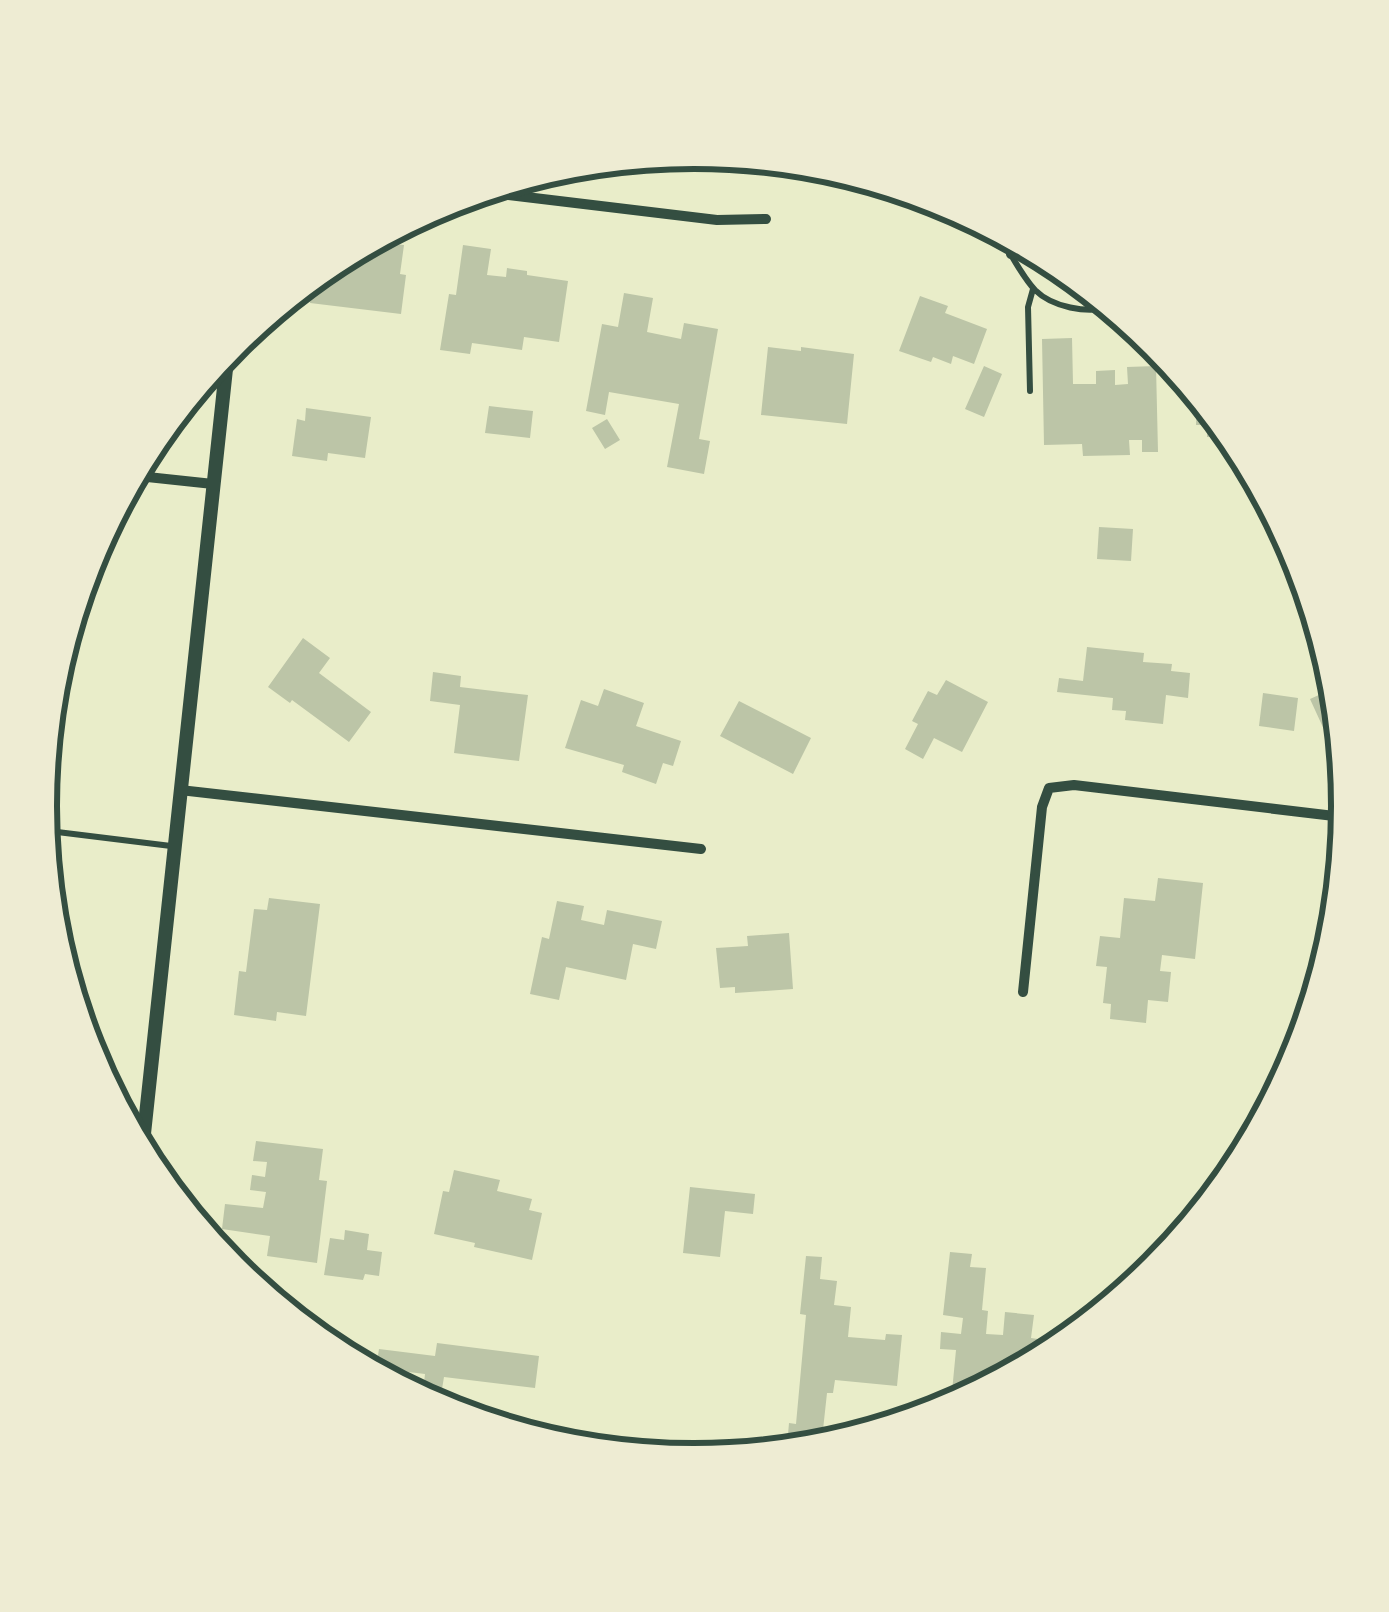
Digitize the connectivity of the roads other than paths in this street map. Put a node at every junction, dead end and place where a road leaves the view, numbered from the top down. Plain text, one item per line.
1 (512, 195) edge
2 (766, 219) dead end
3 (1011, 254) edge
4 (1034, 289) junction
5 (1095, 310) edge
6 (225, 375) edge
7 (1030, 391) dead end
8 (148, 477) edge
9 (213, 484) junction
10 (180, 790) junction
11 (1332, 816) edge
12 (58, 832) edge
13 (174, 846) junction
14 (701, 849) dead end
15 (1023, 992) dead end
16 (144, 1129) edge

1 - 2 street
3 - 4 lane
4 - 5 lane
4 - 7 lane
6 - 9 street
8 - 9 street
9 - 10 street
10 - 13 street
10 - 14 street
11 - 15 street
12 - 13 lane
13 - 16 street

